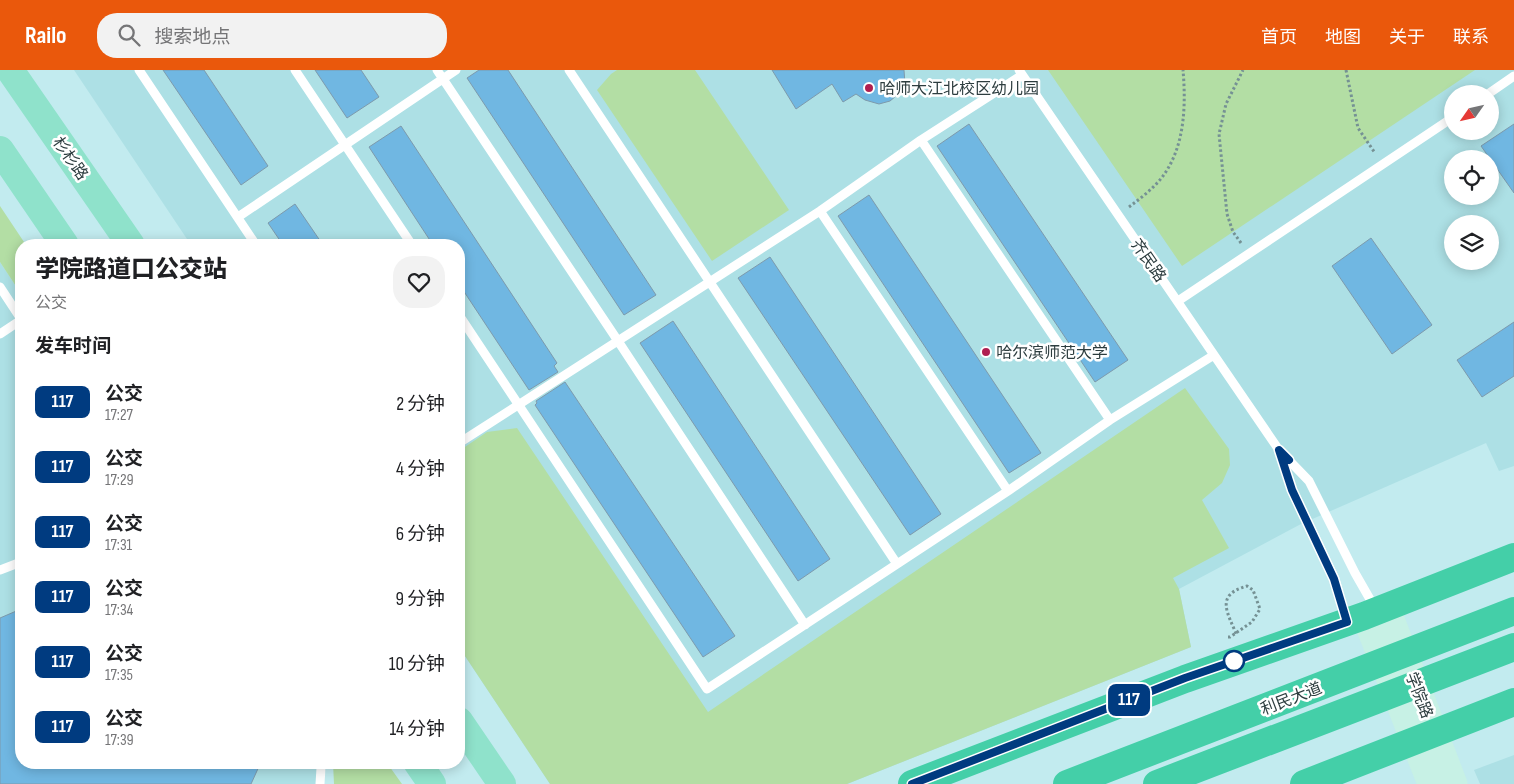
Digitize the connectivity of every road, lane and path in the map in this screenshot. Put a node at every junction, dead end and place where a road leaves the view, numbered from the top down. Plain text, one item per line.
1 (10, 70) edge
2 (139, 70) edge
3 (295, 70) edge
4 (437, 70) edge
5 (456, 70) edge
6 (569, 70) edge
7 (1183, 70) edge
8 (1243, 70) edge
9 (1346, 70) edge
10 (1020, 72) edge
11 (1514, 76) edge
12 (443, 79) junction
13 (1499, 86) edge
14 (1444, 123) edge
15 (921, 140) junction
16 (345, 144) junction
17 (0, 150) edge
18 (1383, 164) junction
19 (820, 211) junction
20 (238, 216) junction
21 (1118, 216) junction
22 (61, 239) edge
23 (127, 239) edge
24 (252, 239) edge
25 (408, 239) edge
26 (1249, 254) junction
27 (710, 282) junction
28 (0, 287) edge
29 (1178, 302) junction
30 (15, 311) edge
31 (15, 324) edge
32 (465, 325) edge
33 (0, 334) edge
34 (618, 341) junction
35 (1214, 355) junction
36 (518, 404) junction
37 (1110, 420) junction
38 (465, 439) edge
39 (1279, 450) junction
40 (1008, 491) junction
41 (1514, 557) edge
42 (15, 564) edge
43 (897, 564) junction
44 (0, 570) edge
45 (1514, 611) edge
46 (1369, 614) junction
47 (805, 625) junction
48 (1233, 625) dead end
49 (1224, 639) dead end
50 (1514, 647) edge
51 (1393, 658) junction
52 (1405, 689) junction
53 (1514, 702) edge
54 (465, 730) edge
55 (1424, 738) junction
56 (321, 769) edge
57 (422, 769) edge
58 (320, 784) edge
59 (432, 784) edge
60 (502, 784) edge
61 (912, 784) edge
62 (1067, 784) edge
63 (1157, 784) edge
64 (1304, 784) edge
65 (1430, 784) edge
66 (1455, 784) edge

1 - 23 main road, 杉杉路
2 - 20 lane
3 - 16 lane
4 - 12 lane
5 - 12 lane
6 - 27 lane
7 - 21 path
8 - 26 path
9 - 18 path
10 - 15 lane
10 - 21 lane, 齐民路
11 - 13 lane
12 - 16 lane
12 - 34 lane
14 - 18 lane
15 - 19 lane
15 - 37 lane
16 - 20 lane
16 - 25 lane
17 - 22 main road
18 - 26 lane
19 - 27 lane
19 - 40 lane
20 - 24 lane
21 - 29 lane, 齐民路
26 - 29 lane
27 - 34 lane
27 - 43 lane
28 - 30 lane
29 - 35 lane, 齐民路
31 - 33 lane
32 - 36 lane
34 - 36 lane
34 - 47 lane
35 - 37 lane
35 - 39 lane, 齐民路
36 - 38 lane
36 - 47 lane
37 - 40 lane
39 - 46 lane
39 - 46 lane
40 - 43 lane
41 - 46 highway
42 - 44 lane
43 - 47 lane
45 - 51 highway, 利民大道
46 - 51 main road, 学院路
46 - 61 highway
48 - 49 path
50 - 52 highway, 利民大道
51 - 52 main road, 学院路
51 - 62 highway, 利民大道
52 - 55 main road, 学院路
52 - 63 highway, 利民大道
53 - 55 highway
54 - 60 main road
55 - 64 highway
55 - 65 main road, 学院路
55 - 66 main road, 学院路
56 - 58 lane
57 - 59 main road

